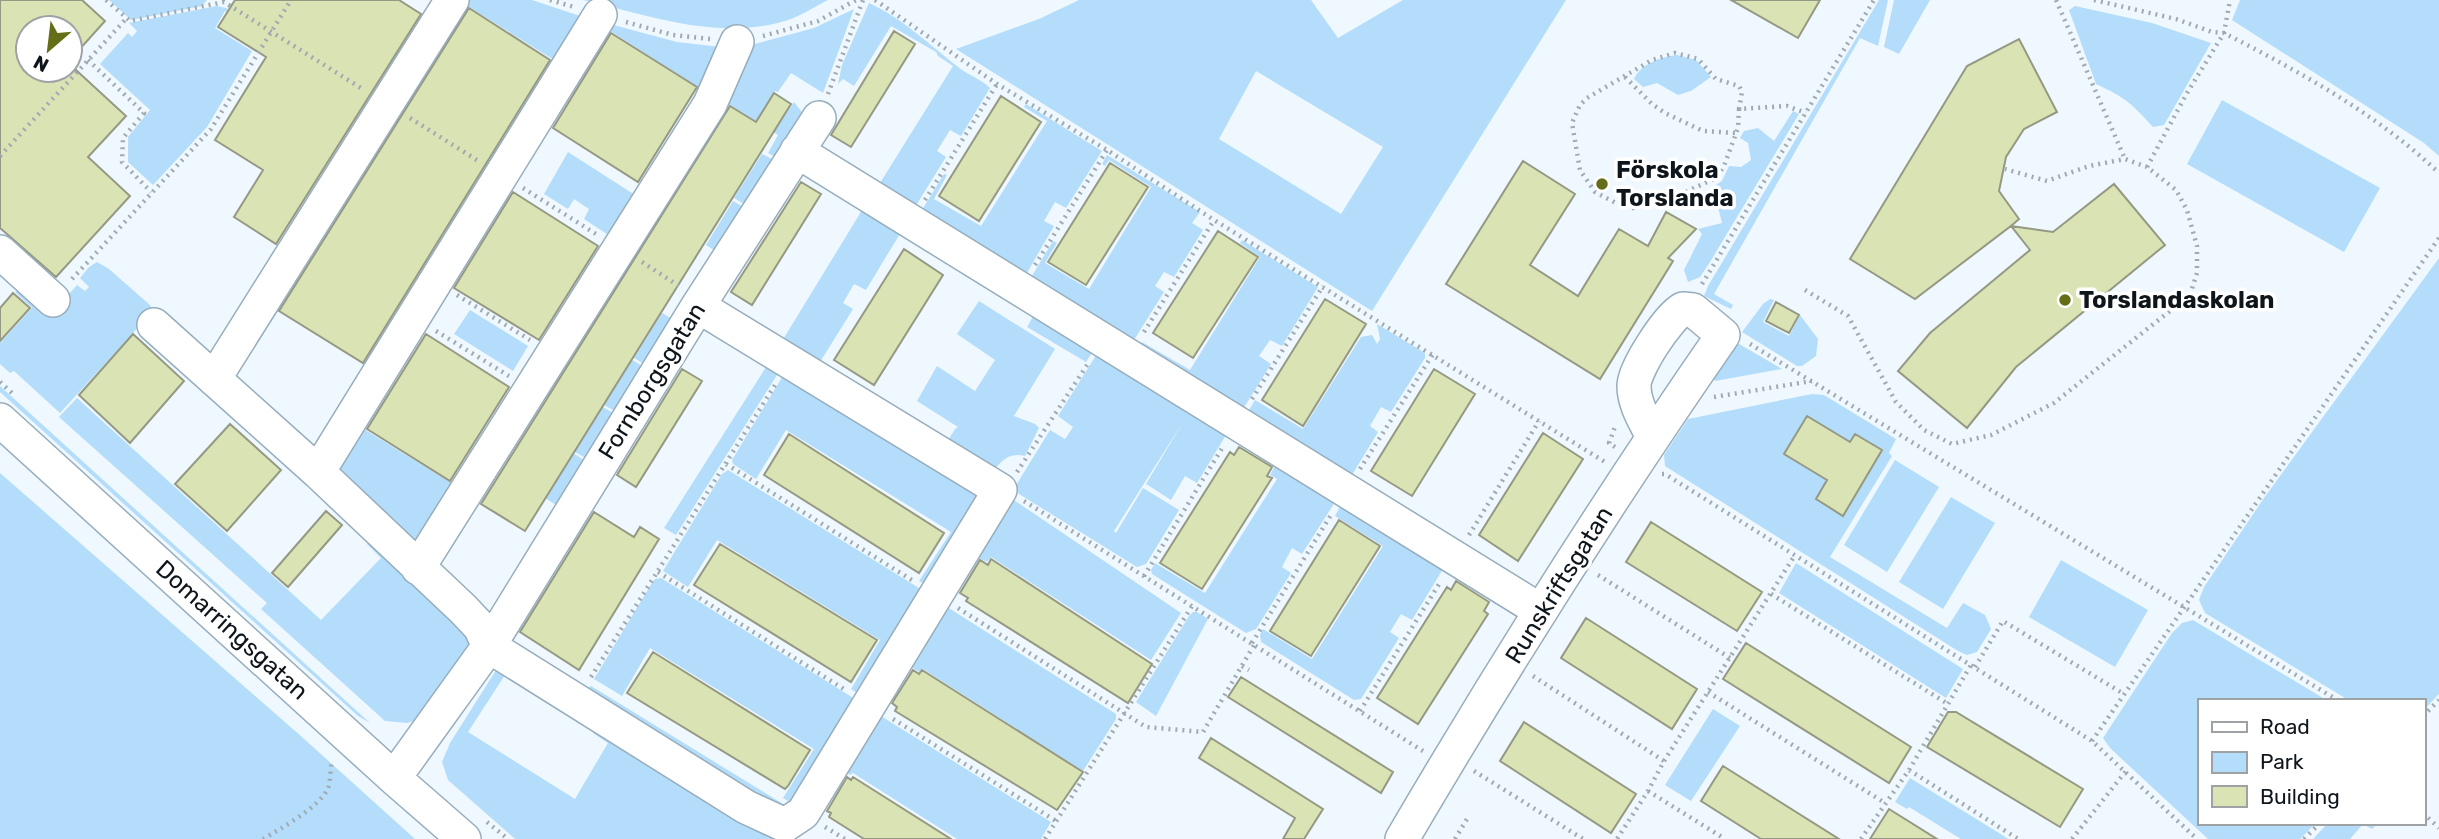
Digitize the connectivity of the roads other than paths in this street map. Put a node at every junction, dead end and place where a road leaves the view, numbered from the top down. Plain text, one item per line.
1 (452, 0) edge
2 (600, 15) road end
3 (737, 42) road end
4 (819, 118) road end
5 (797, 151) junction
6 (0, 251) edge
7 (53, 300) road end
8 (700, 303) junction
9 (154, 325) dead end
10 (214, 379) junction
11 (0, 420) edge
12 (1653, 437) junction
13 (318, 472) junction
14 (418, 568) junction
15 (1541, 611) junction
16 (489, 646) junction
17 (394, 778) junction
18 (464, 839) edge
19 (1402, 839) edge

1 - 10 street
2 - 13 street
3 - 14 street
4 - 5 street, Fornborgsgatan
5 - 8 street, Fornborgsgatan
5 - 15 street
6 - 7 street
8 - 16 street, Fornborgsgatan
8 - 16 street
9 - 10 street
10 - 13 street
11 - 17 street, Domarringsgatan
12 - 12 street, Runskriftsgatan
12 - 15 street, Runskriftsgatan
13 - 14 street
14 - 16 street
15 - 19 street, Runskriftsgatan
16 - 17 street, Fornborgsgatan
17 - 18 street, Domarringsgatan

